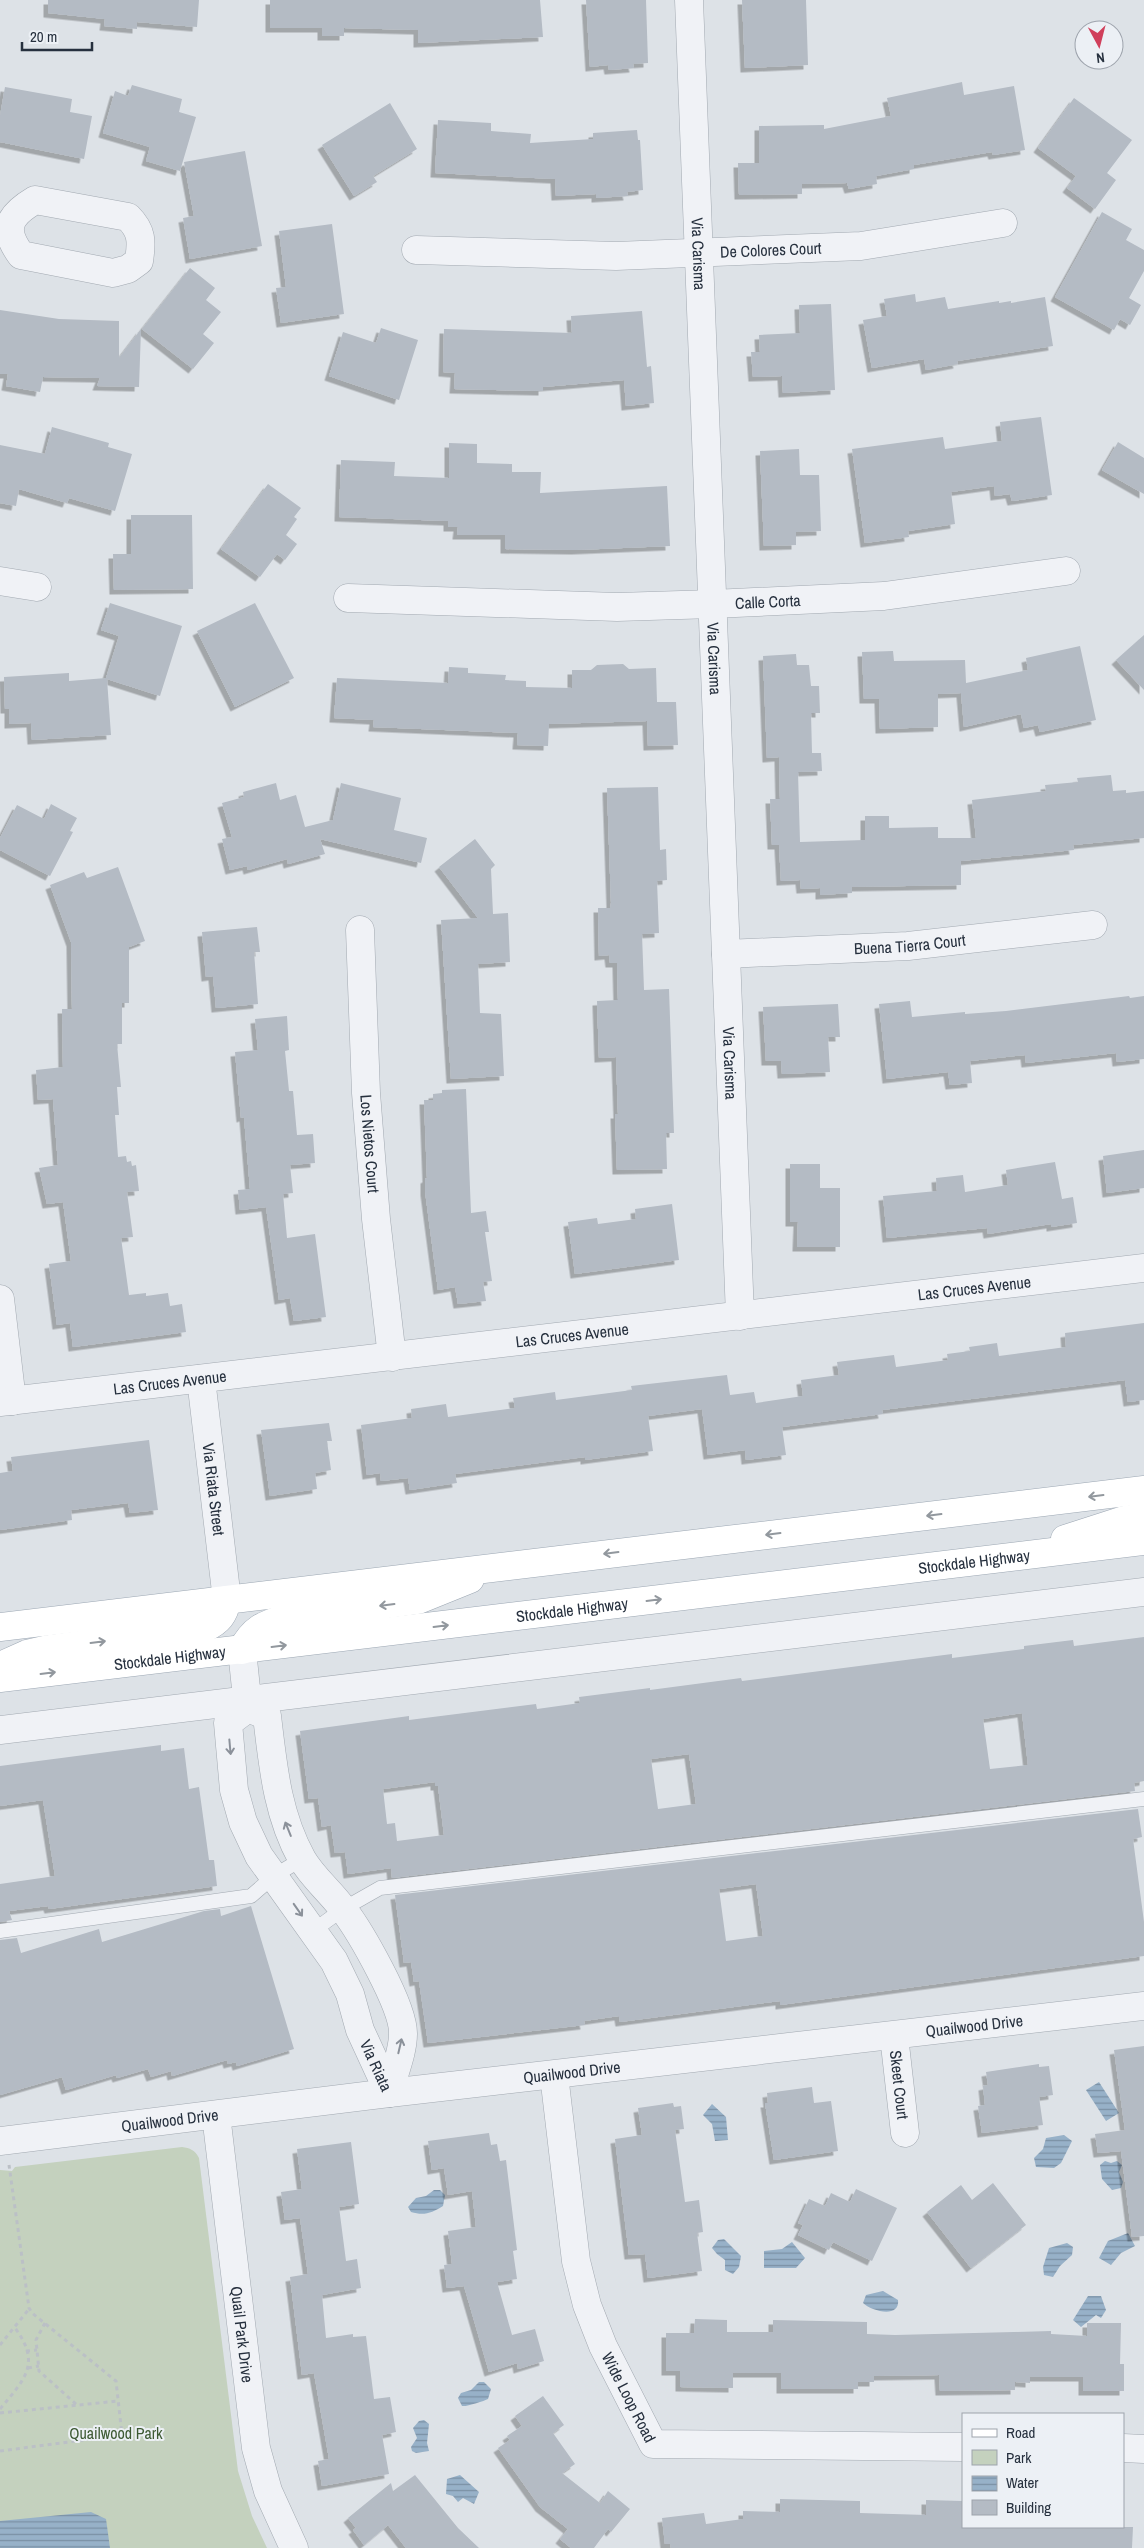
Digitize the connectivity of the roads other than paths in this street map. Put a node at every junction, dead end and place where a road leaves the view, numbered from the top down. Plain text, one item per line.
1 (690, 0) edge
2 (1003, 223) dead end
3 (416, 250) dead end
4 (699, 253) junction
5 (1066, 572) dead end
6 (0, 581) edge
7 (37, 587) dead end
8 (348, 598) dead end
9 (713, 604) junction
10 (1093, 925) dead end
11 (360, 930) dead end
12 (726, 954) junction
13 (1144, 1268) edge
14 (0, 1299) edge
15 (740, 1316) junction
16 (392, 1357) junction
17 (202, 1379) junction
18 (6, 1402) edge
19 (1144, 1490) edge
20 (1144, 1517) edge
21 (1144, 1541) edge
22 (1014, 1556) junction
23 (499, 1566) junction
24 (1144, 1592) edge
25 (227, 1600) junction
26 (0, 1627) edge
27 (242, 1650) junction
28 (0, 1666) edge
29 (0, 1678) edge
30 (248, 1704) junction
31 (0, 1730) edge
32 (1144, 1799) edge
33 (302, 1859) junction
34 (274, 1876) junction
35 (343, 1909) junction
36 (0, 1931) edge
37 (313, 1931) junction
38 (1144, 2006) edge
39 (894, 2036) junction
40 (554, 2075) junction
41 (389, 2093) junction
42 (216, 2115) junction
43 (905, 2133) dead end
44 (4, 2153) edge
45 (962, 2447) edge
46 (1124, 2448) edge
47 (1144, 2449) edge
48 (294, 2548) edge

1 - 4 street, Via Carisma
2 - 4 street, De Colores Court
3 - 4 street, De Colores Court
4 - 9 street, Via Carisma
5 - 9 street, Calle Corta
6 - 7 street
8 - 9 street, Calle Corta
9 - 12 street, Via Carisma
10 - 12 street, Buena Tierra Court
11 - 16 street, Los Nietos Court
12 - 15 street, Via Carisma
13 - 15 street, Las Cruces Avenue
14 - 18 street
15 - 16 street, Las Cruces Avenue
16 - 17 street, Las Cruces Avenue
17 - 18 street, Las Cruces Avenue
17 - 25 street, Via Riata Street
19 -> 23 main road
20 - 22 main road
21 - 22 main road, Stockdale Highway
27 -> 22 main road, Stockdale Highway
23 - 25 main road
23 -> 27 main road
24 - 30 street
25 - 26 main road
28 -> 25 main road
29 -> 27 main road, Stockdale Highway
27 - 30 street
30 - 31 street
33 -> 30 street, Via Riata
30 -> 34 street, Via Riata
32 - 35 lane
33 - 34 lane
33 - 35 street, Via Riata
34 - 36 lane
34 -> 37 street, Via Riata
35 - 37 lane
41 -> 35 street, Via Riata
37 - 41 street, Via Riata
38 - 39 street, Quailwood Drive
39 - 40 street, Quailwood Drive
39 - 43 street, Skeet Court
40 - 41 street, Quailwood Drive
40 - 45 street, Wide Loop Road
41 - 42 street, Quailwood Drive
42 - 44 street, Quailwood Drive
42 - 48 street, Quail Park Drive
46 - 47 street

